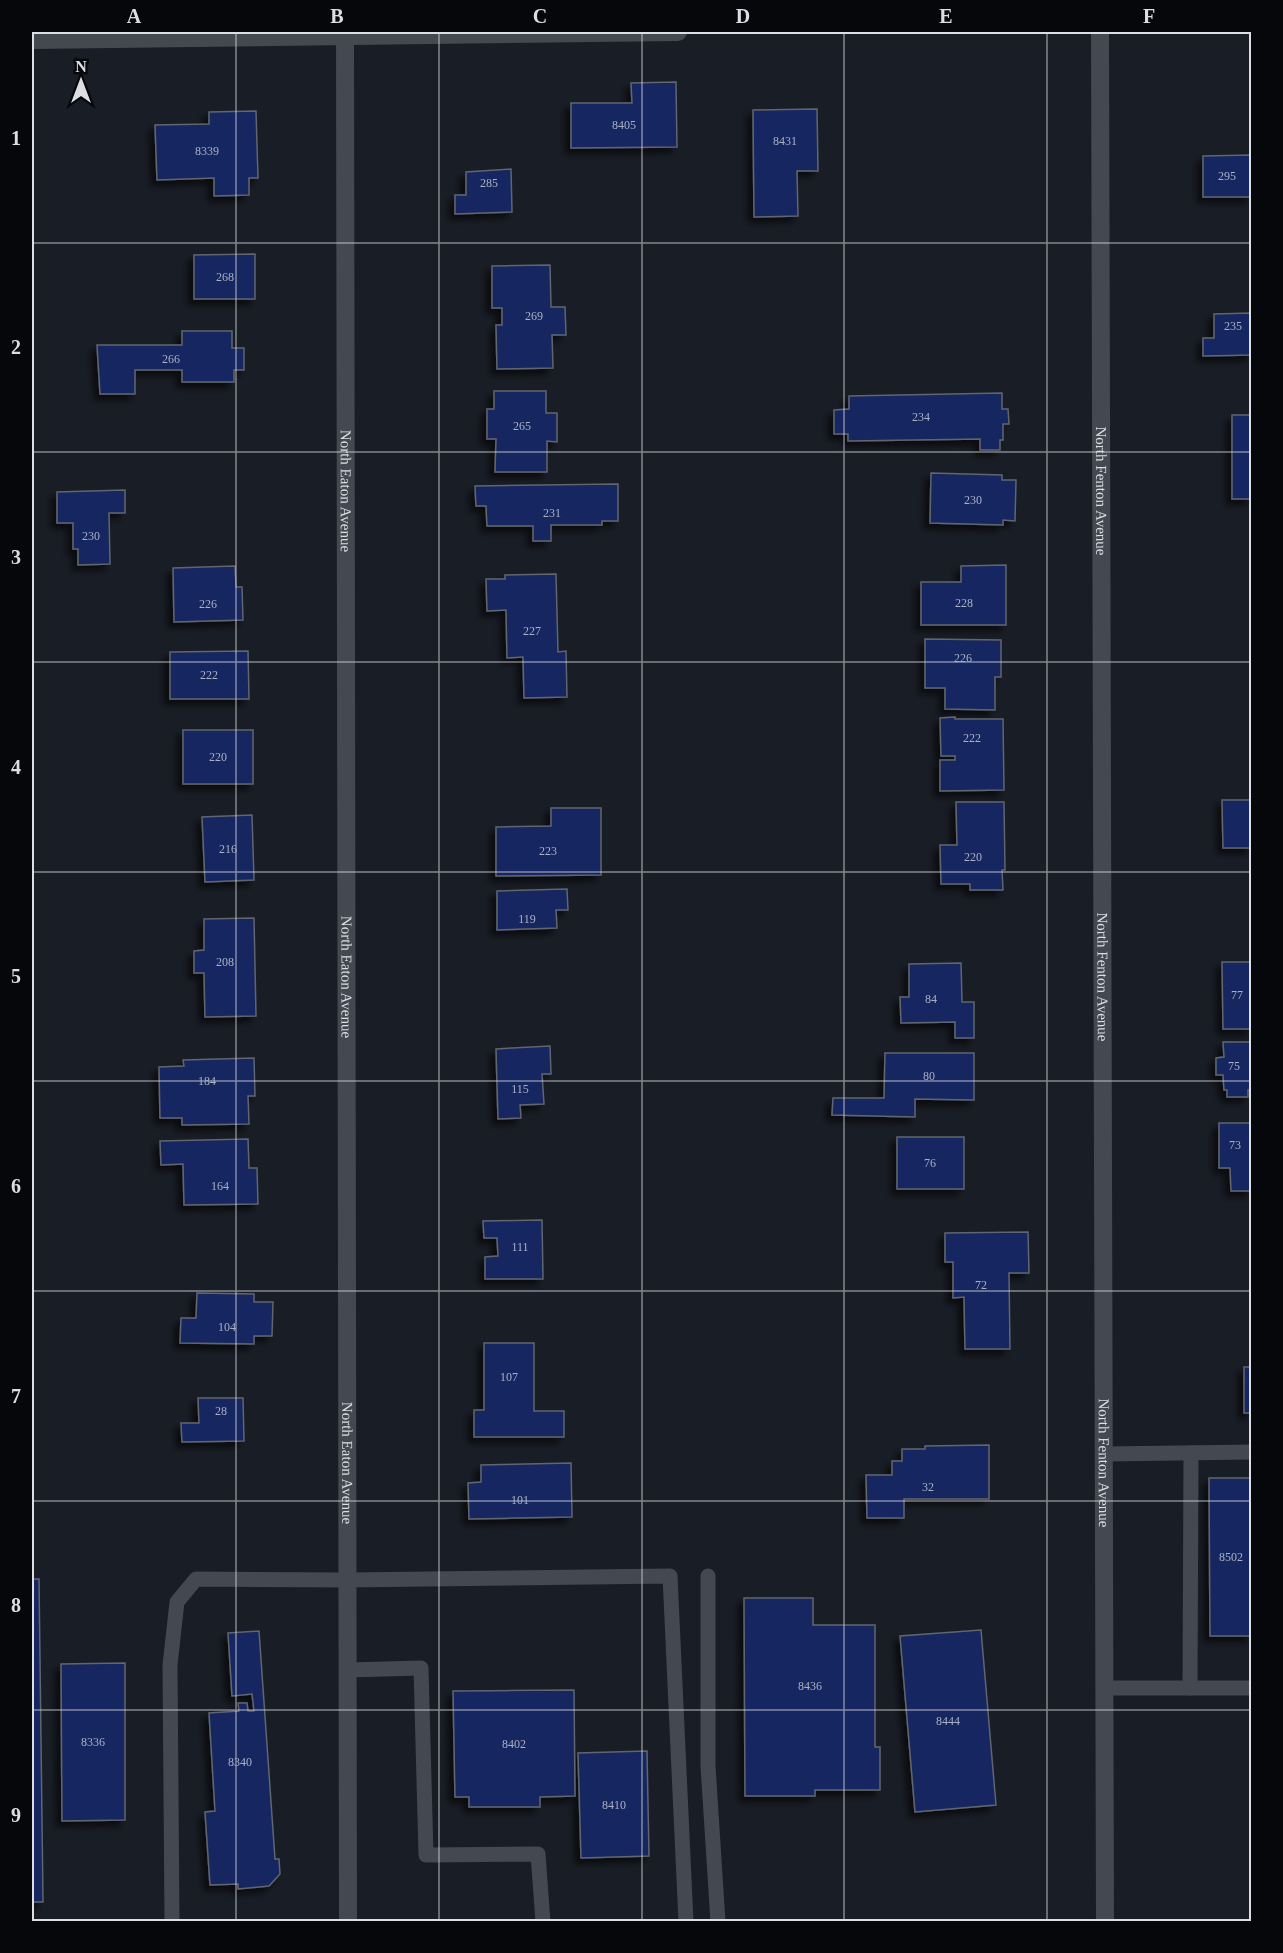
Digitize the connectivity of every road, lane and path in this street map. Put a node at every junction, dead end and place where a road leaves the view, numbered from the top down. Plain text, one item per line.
1 (678, 32) edge
2 (1100, 32) edge
3 (345, 34) edge
4 (32, 40) edge
5 (1251, 1452) edge
6 (1191, 1453) junction
7 (1104, 1454) junction
8 (708, 1576) dead end
9 (348, 1580) junction
10 (348, 1670) junction
11 (1104, 1688) junction
12 (1190, 1688) junction
13 (1251, 1688) edge
14 (172, 1922) edge
15 (348, 1922) edge
16 (543, 1922) edge
17 (686, 1922) edge
18 (718, 1922) edge
19 (1105, 1922) edge

1 - 3 street
2 - 7 street, North Fenton Avenue
3 - 4 street
3 - 9 street, North Eaton Avenue
5 - 6 lane
6 - 7 lane
6 - 12 lane
7 - 11 street, North Fenton Avenue
8 - 18 lane
9 - 10 street, North Eaton Avenue
9 - 14 lane
9 - 17 lane
10 - 15 street, North Eaton Avenue
10 - 16 lane
11 - 12 lane
11 - 19 street, North Fenton Avenue
12 - 13 lane

